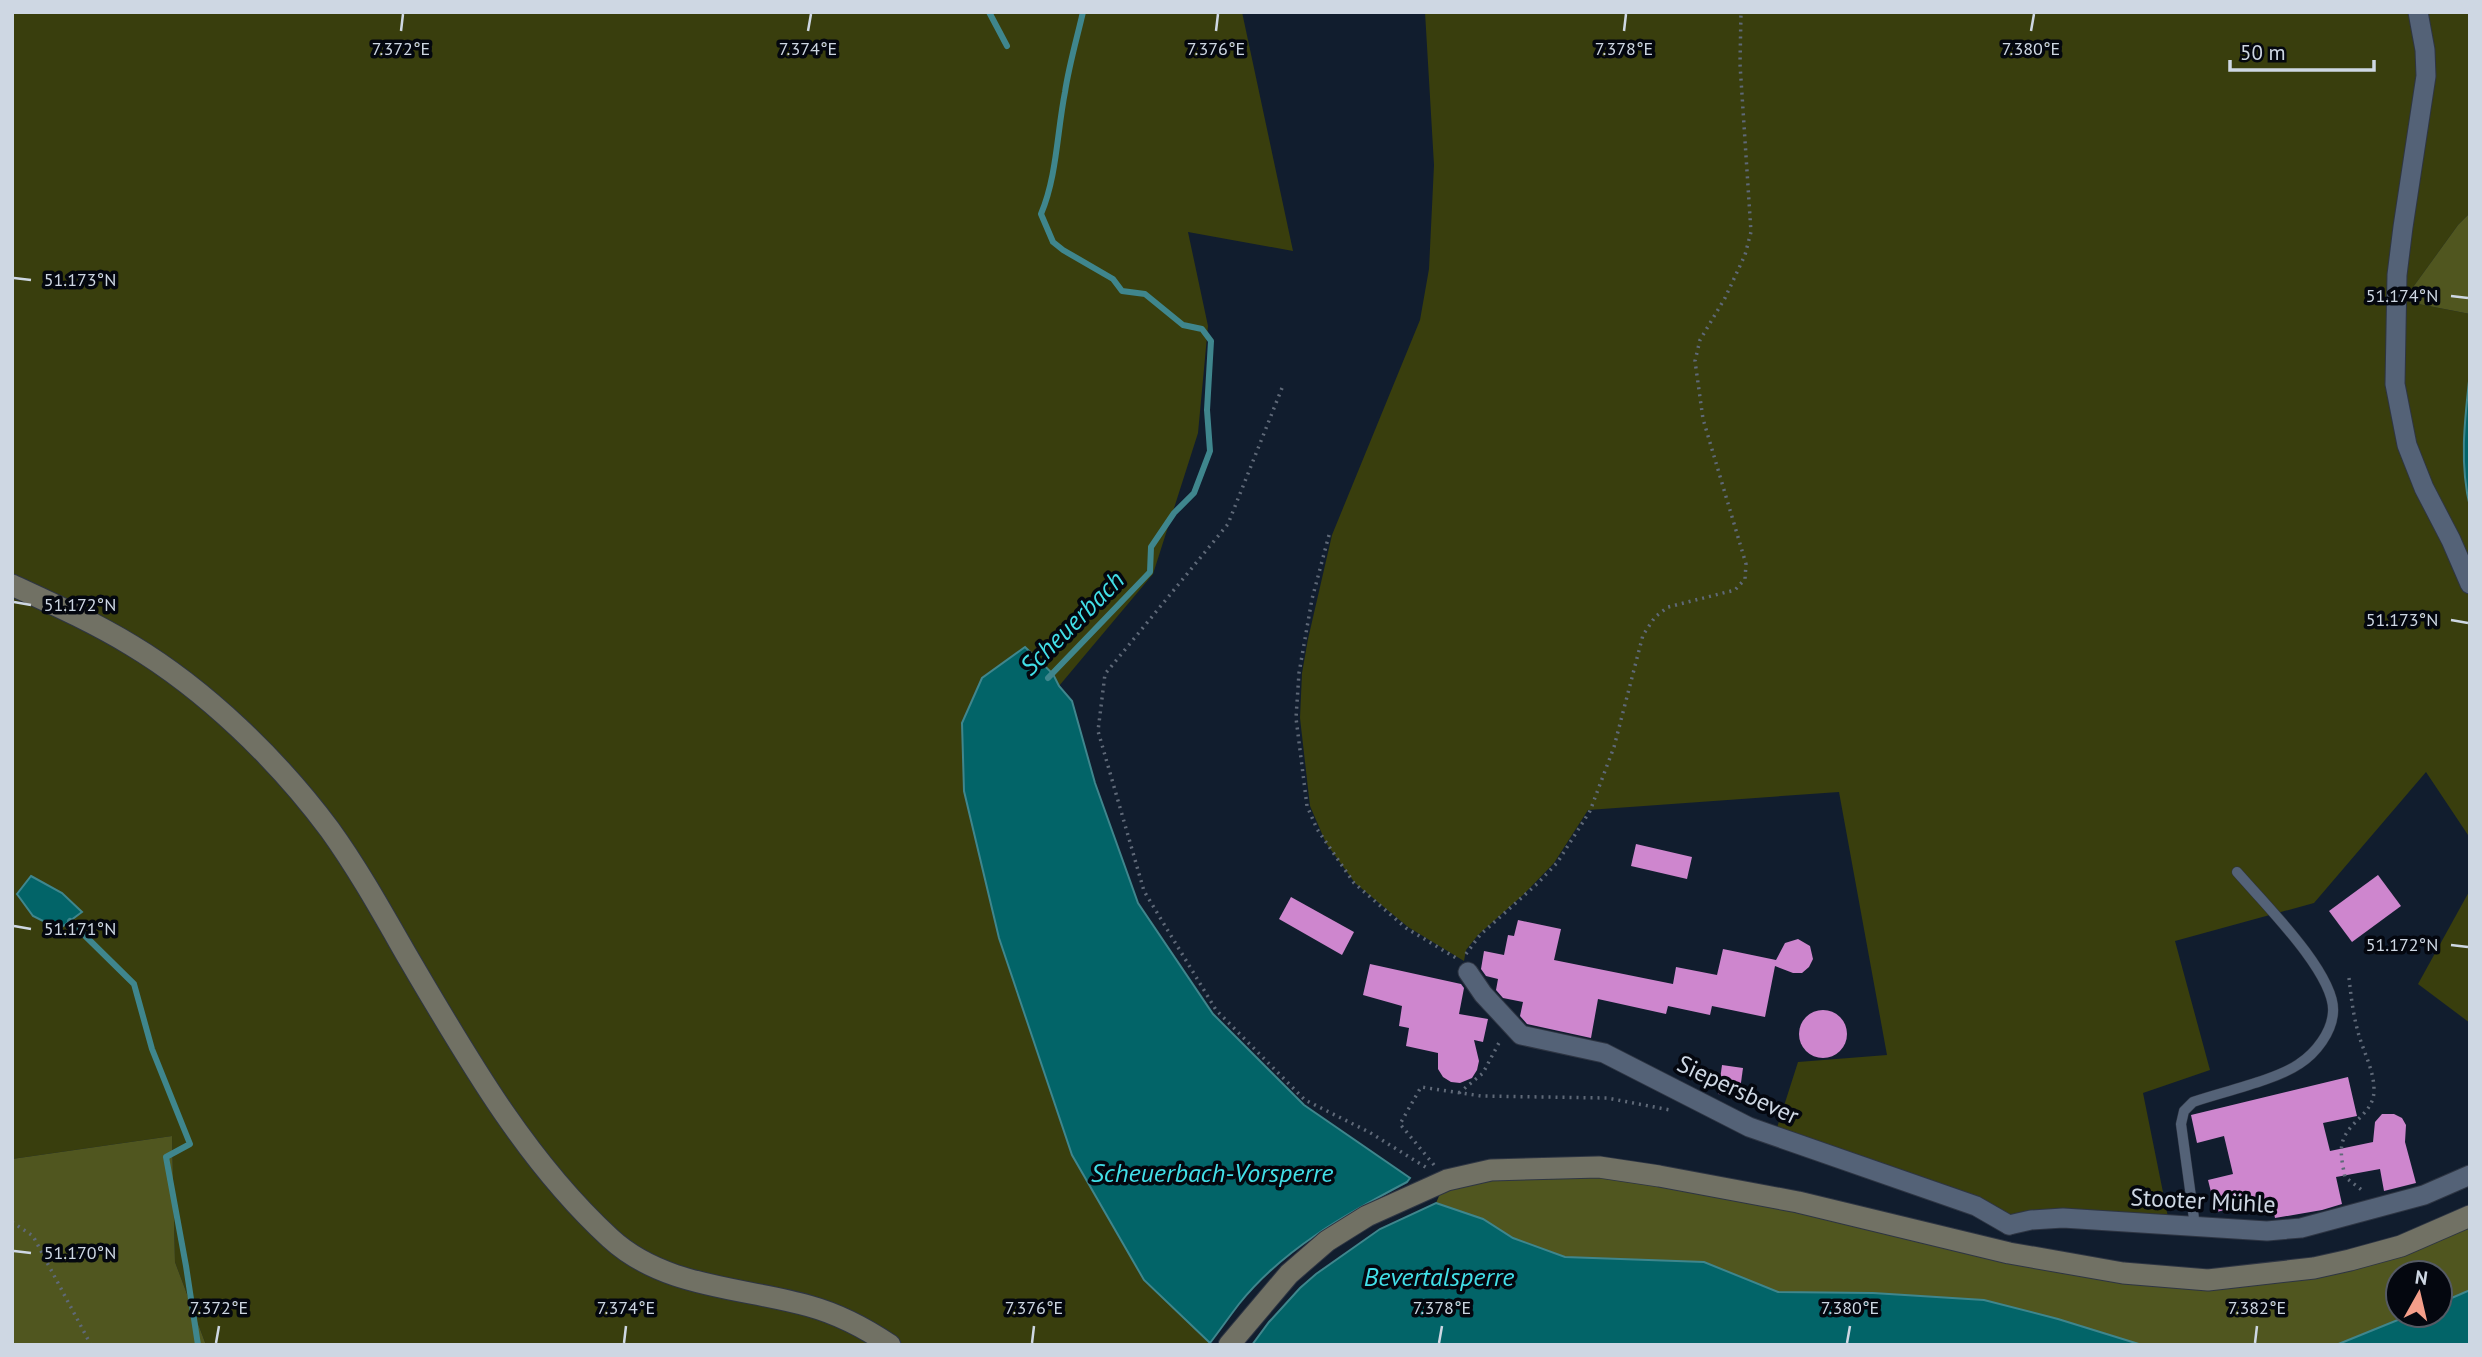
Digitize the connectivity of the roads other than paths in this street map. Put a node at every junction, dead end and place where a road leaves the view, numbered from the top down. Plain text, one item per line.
1 (2418, 12) edge
2 (2470, 584) edge
3 (12, 585) edge
4 (2237, 872) dead end
5 (1468, 972) dead end
6 (2470, 1175) edge
7 (2470, 1216) edge
8 (2009, 1225) junction
9 (2196, 1226) junction
10 (2009, 1253) junction
11 (890, 1345) edge
12 (1229, 1345) edge

1 - 2 street
3 - 11 street
4 - 9 lane
5 - 8 street, Siepersbever
6 - 9 street, Stooter Mühle
7 - 10 street
8 - 9 street, Stooter Mühle
8 - 10 street
10 - 12 street

